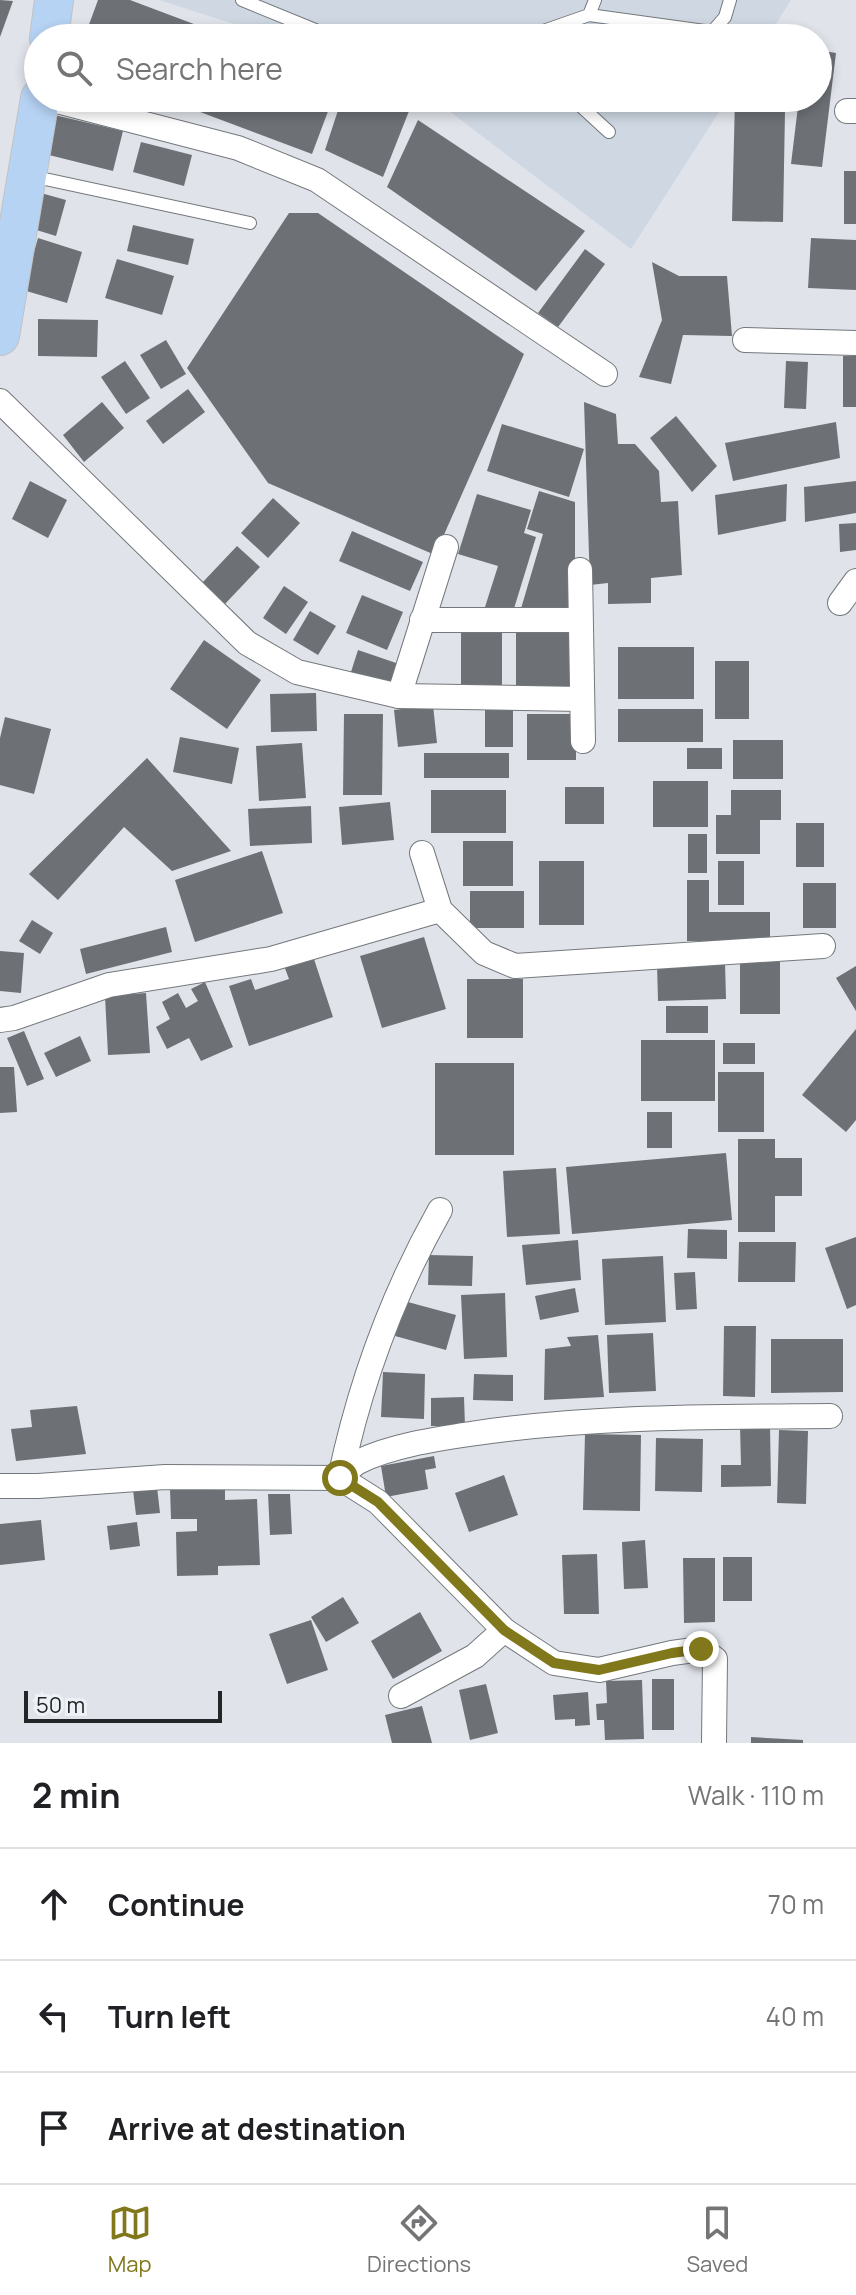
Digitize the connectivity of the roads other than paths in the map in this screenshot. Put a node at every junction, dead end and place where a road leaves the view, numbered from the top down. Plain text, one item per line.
1 (54, 0) edge
2 (242, 0) edge
3 (595, 0) edge
4 (730, 0) edge
5 (589, 15) junction
6 (51, 24) edge
7 (301, 24) edge
8 (563, 24) edge
9 (654, 24) edge
10 (719, 24) edge
11 (39, 112) edge
12 (97, 112) edge
13 (587, 112) edge
14 (609, 132) dead end
15 (27, 175) junction
16 (250, 223) dead end
17 (0, 336) edge
18 (745, 340) dead end
19 (856, 343) edge
20 (605, 374) dead end
21 (0, 401) edge
22 (446, 547) dead end
23 (580, 570) dead end
24 (856, 581) edge
25 (840, 603) dead end
26 (422, 620) junction
27 (580, 620) junction
28 (399, 696) junction
29 (581, 699) junction
30 (583, 741) dead end
31 (422, 853) dead end
32 (440, 910) junction
33 (823, 946) dead end
34 (0, 1020) edge
35 (440, 1210) dead end
36 (830, 1416) dead end
37 (340, 1478) junction
38 (0, 1486) edge
39 (504, 1630) junction
40 (401, 1696) dead end
41 (714, 1743) edge

1 - 6 main road
2 - 7 lane
3 - 5 lane
4 - 10 lane
5 - 8 lane
5 - 9 lane
11 - 15 main road
12 - 20 street
13 - 14 lane
15 - 16 lane
15 - 17 main road
18 - 19 street
21 - 28 street
22 - 26 street
23 - 27 street
24 - 25 street
26 - 27 street
26 - 28 street
27 - 29 street
28 - 29 street
29 - 30 street
31 - 32 street
32 - 33 street
32 - 34 street
35 - 37 street
36 - 37 street
37 - 38 street
37 - 39 street
39 - 40 street
39 - 41 street

